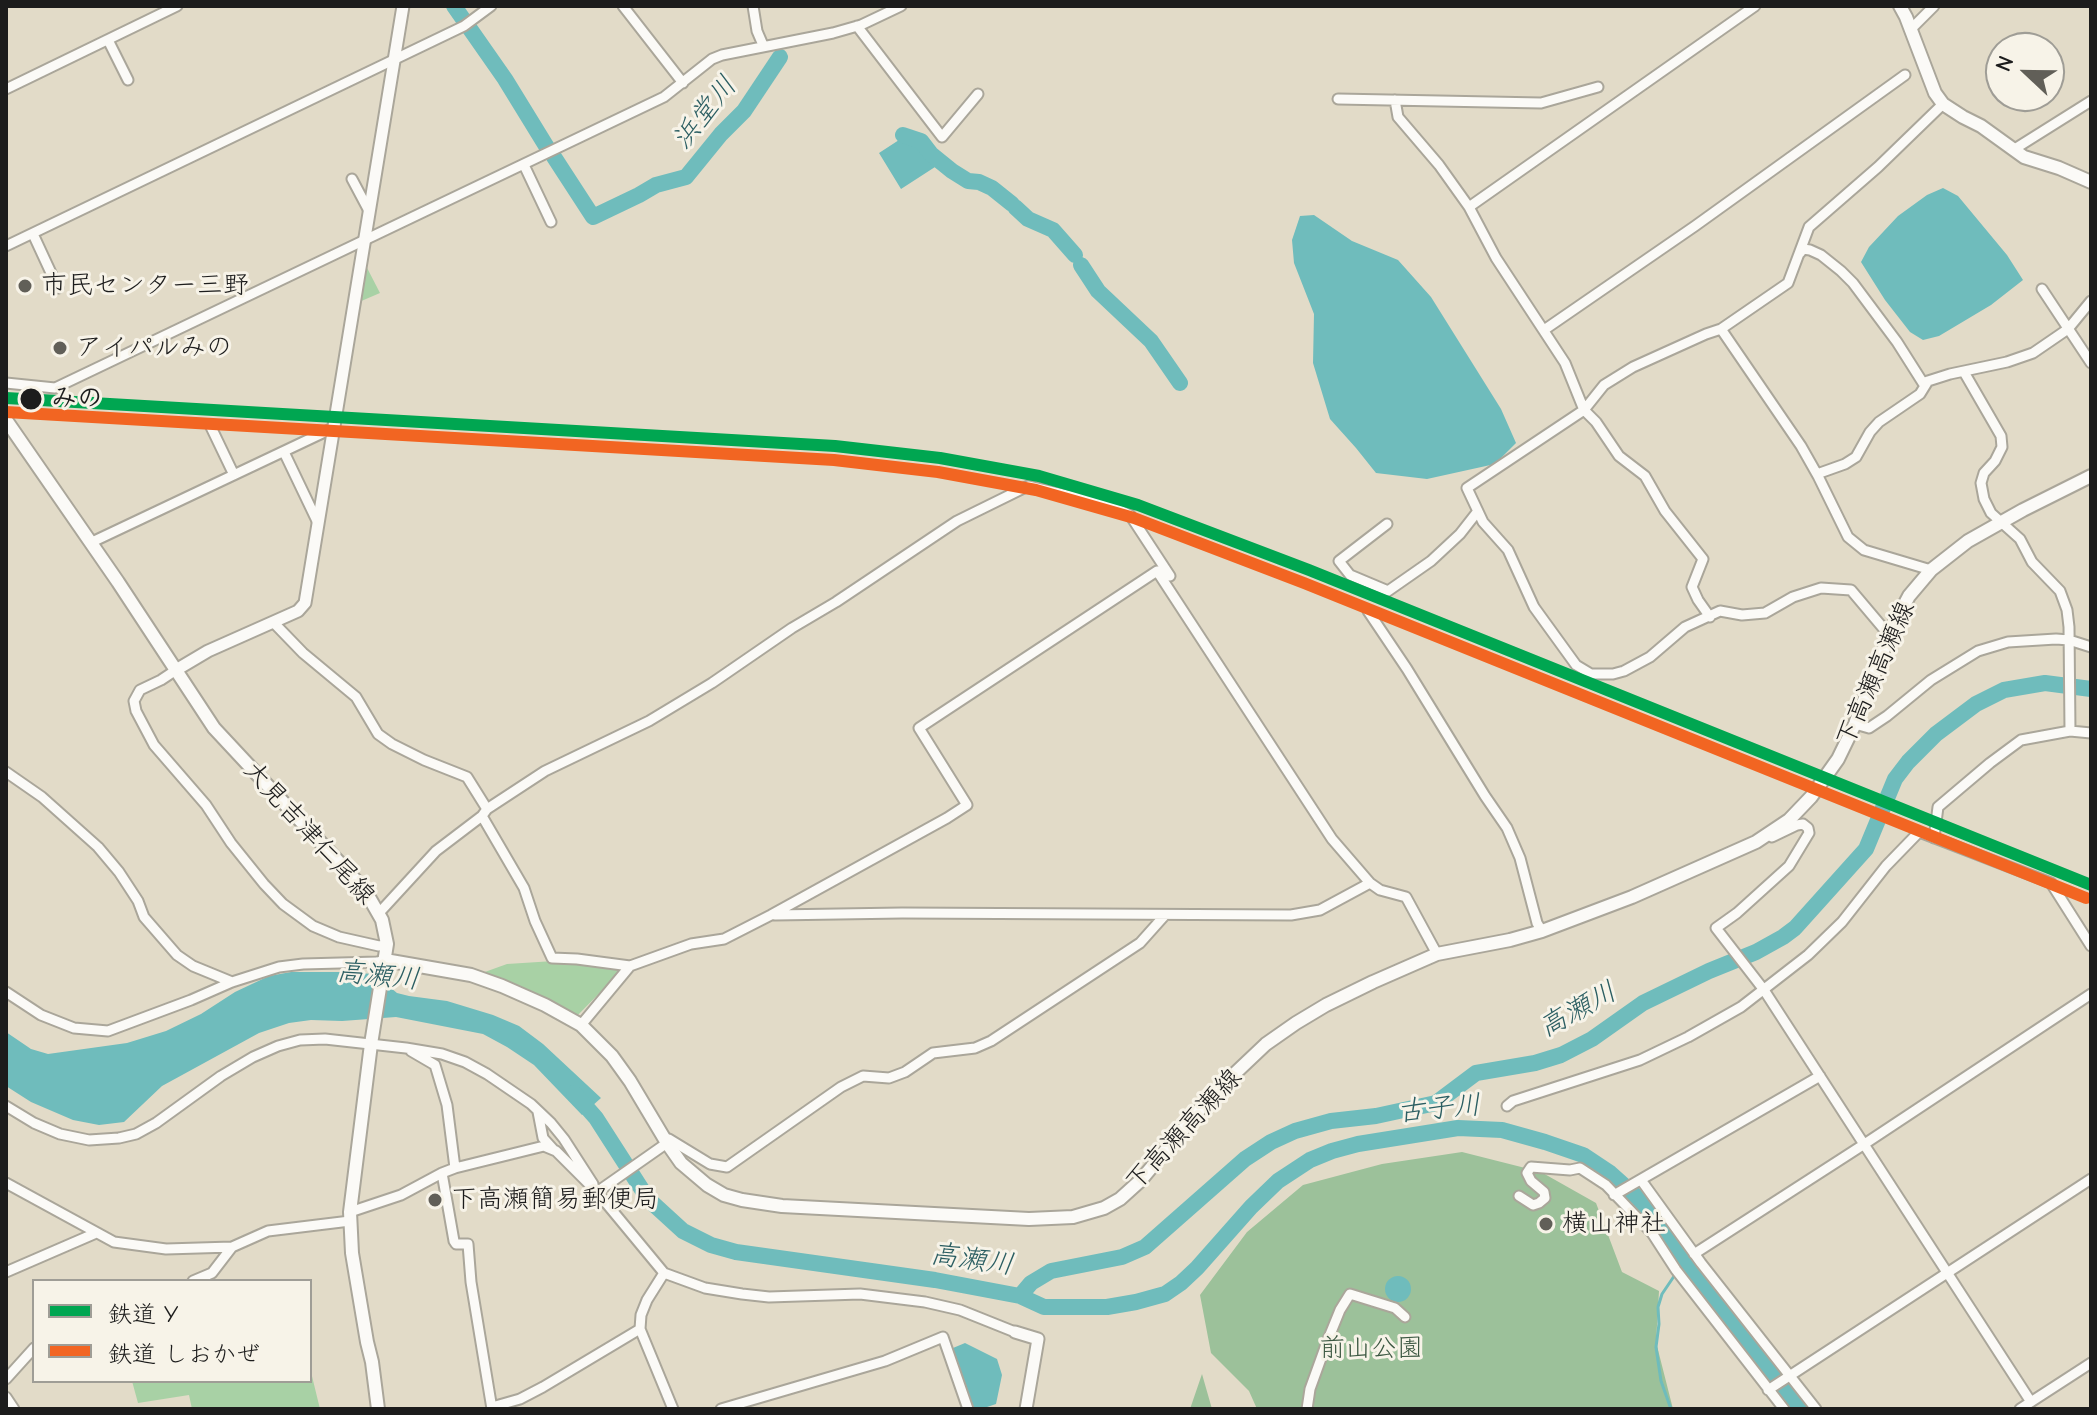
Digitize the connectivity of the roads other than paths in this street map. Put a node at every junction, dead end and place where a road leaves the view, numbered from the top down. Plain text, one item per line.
1 (177, 6) edge
2 (403, 6) edge
3 (491, 6) edge
4 (623, 6) edge
5 (753, 6) edge
6 (1755, 6) edge
7 (1900, 6) edge
8 (1934, 6) edge
9 (897, 7) edge
10 (857, 26) junction
11 (1910, 30) junction
12 (108, 40) junction
13 (763, 45) junction
14 (395, 58) junction
15 (1905, 75) dead end
16 (128, 80) dead end
17 (683, 83) junction
18 (1598, 87) dead end
19 (6, 89) edge
20 (978, 94) dead end
21 (1338, 99) dead end
22 (1395, 100) junction
23 (2091, 101) edge
24 (1943, 104) junction
25 (2013, 150) junction
26 (524, 165) junction
27 (352, 179) dead end
28 (2091, 182) edge
29 (1469, 207) junction
30 (369, 211) junction
31 (551, 222) dead end
32 (33, 234) junction
33 (364, 241) junction
34 (6, 246) edge
35 (1800, 253) junction
36 (58, 288) dead end
37 (2042, 289) dead end
38 (2091, 301) edge
39 (1721, 329) junction
40 (2068, 329) junction
41 (1544, 330) junction
42 (2091, 363) edge
43 (1964, 372) junction
44 (1928, 381) junction
45 (6, 383) edge
46 (1584, 410) junction
47 (6, 420) edge
48 (210, 425) dead end
49 (333, 428) junction
50 (284, 452) junction
51 (1817, 474) junction
52 (234, 475) junction
53 (2091, 476) edge
54 (1478, 511) junction
55 (2001, 522) junction
56 (318, 523) junction
57 (1387, 524) dead end
58 (90, 543) junction
59 (1931, 570) junction
60 (1170, 576) dead end
61 (1368, 611) dead end
62 (1710, 617) junction
63 (274, 623) junction
64 (1889, 635) junction
65 (2069, 640) junction
66 (2091, 647) edge
67 (176, 670) junction
68 (1855, 724) junction
69 (2070, 729) junction
70 (2091, 733) edge
71 (6, 772) edge
72 (484, 812) junction
73 (1934, 838) junction
74 (1756, 842) junction
75 (1370, 883) junction
76 (379, 913) junction
77 (771, 915) junction
78 (1165, 915) junction
79 (1542, 931) junction
80 (387, 944) junction
81 (2091, 946) edge
82 (1437, 954) junction
83 (385, 960) junction
84 (630, 966) junction
85 (232, 982) junction
86 (1762, 989) junction
87 (6, 992) edge
88 (2091, 994) edge
89 (581, 1025) junction
90 (371, 1044) junction
91 (406, 1048) junction
92 (1820, 1076) junction
93 (6, 1106) edge
94 (1507, 1106) dead end
95 (538, 1111) junction
96 (667, 1143) junction
97 (1863, 1145) junction
98 (556, 1151) junction
99 (455, 1168) junction
100 (442, 1173) junction
101 (2091, 1179) edge
102 (1639, 1181) junction
103 (6, 1183) edge
104 (597, 1192) junction
105 (1614, 1195) junction
106 (1519, 1196) dead end
107 (350, 1216) junction
108 (96, 1233) junction
109 (232, 1247) junction
110 (1694, 1254) junction
111 (6, 1272) edge
112 (1947, 1272) junction
113 (664, 1273) junction
114 (198, 1279) edge
115 (1405, 1317) dead end
116 (640, 1329) junction
117 (1015, 1332) joint
118 (32, 1350) edge
119 (2091, 1363) edge
120 (1789, 1376) junction
121 (6, 1379) edge
122 (1768, 1390) junction
123 (6, 1397) edge
124 (2031, 1402) junction
125 (492, 1408) edge
126 (14, 1409) edge
127 (378, 1409) edge
128 (673, 1409) edge
129 (721, 1409) edge
130 (968, 1409) edge
131 (1026, 1409) edge
132 (1307, 1409) edge
133 (1784, 1409) edge
134 (1816, 1409) edge
135 (2020, 1409) edge

1 - 12 street
2 - 14 street
3 - 14 street
4 - 17 street
5 - 13 street
6 - 29 street
7 - 11 main road
8 - 11 street
9 - 10 street
10 - 13 street
10 - 20 street
11 - 24 main road
12 - 16 street
12 - 19 street
13 - 17 street
14 - 30 street
14 - 32 street
15 - 41 street
17 - 26 street
18 - 22 street
21 - 22 street
22 - 29 street
23 - 25 street
24 - 25 main road
24 - 35 street
25 - 28 main road
26 - 31 street
26 - 33 street
27 - 30 street
29 - 41 street
30 - 33 street
32 - 34 street
32 - 36 street
33 - 45 street
33 - 49 street
35 - 39 street
35 - 44 street
37 - 40 street
38 - 40 street
39 - 46 street
39 - 51 street
40 - 42 street
40 - 43 street
41 - 46 street
43 - 44 street
43 - 55 street
44 - 51 street
46 - 54 street
46 - 62 street
47 - 58 main road, 大見吉津仁尾線
48 - 52 street
49 - 50 street
49 - 56 street
50 - 52 street
50 - 56 street
51 - 59 street
52 - 58 street
53 - 55 main road, 下高瀬高瀬線
54 - 57 street
54 - 62 street
55 - 59 main road, 下高瀬高瀬線
55 - 65 street
56 - 63 street
58 - 67 main road, 大見吉津仁尾線
59 - 64 main road, 下高瀬高瀬線
60 - 72 street
61 - 79 street
62 - 64 street
63 - 67 street
63 - 72 street
64 - 68 main road, 下高瀬高瀬線
65 - 66 street
65 - 68 street
65 - 69 street
67 - 76 main road, 大見吉津仁尾線
67 - 80 street
68 - 74 main road, 下高瀬高瀬線
69 - 70 street
69 - 73 street
71 - 85 street
72 - 76 street
72 - 84 street
73 - 81 street
73 - 86 street
74 - 79 main road, 下高瀬高瀬線
74 - 86 street
75 - 77 street
75 - 78 street
75 - 82 street
76 - 80 main road, 大見吉津仁尾線
77 - 78 street
77 - 84 street
78 - 96 street
79 - 82 main road, 下高瀬高瀬線
80 - 83 main road, 大見吉津仁尾線
82 - 96 main road, 下高瀬高瀬線
83 - 85 street
83 - 89 main road, 下高瀬高瀬線
83 - 90 main road, 大見吉津仁尾線
84 - 89 street
85 - 87 street
86 - 92 street
86 - 94 street
88 - 97 street
89 - 96 main road, 下高瀬高瀬線
90 - 91 street
90 - 93 street
90 - 107 main road, 大見吉津仁尾線
91 - 95 street
91 - 99 street
92 - 97 street
92 - 102 street
95 - 98 street
95 - 104 street
96 - 104 street
97 - 110 street
97 - 112 street
98 - 99 street
98 - 104 street
99 - 100 street
100 - 107 street
100 - 125 street
101 - 112 street
102 - 105 street
102 - 110 street
103 - 108 street
104 - 113 street
105 - 106 street
105 - 122 street
107 - 109 street
107 - 127 main road, 大見吉津仁尾線
108 - 109 street
108 - 111 street
109 - 114 street
110 - 120 street
112 - 120 street
112 - 124 street
113 - 116 street
113 - 117 street
115 - 132 street
116 - 125 street
116 - 128 street
117 - 131 street
118 - 121 street
119 - 124 street
120 - 122 street
120 - 134 street
122 - 133 street
123 - 126 street
124 - 135 street
129 - 130 street

